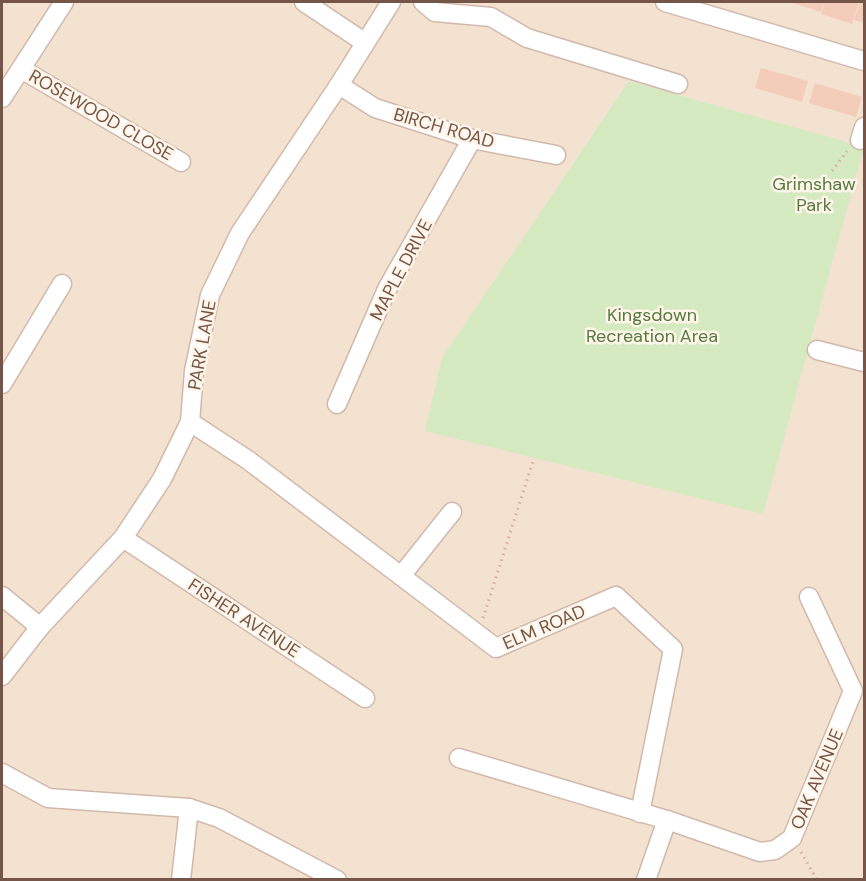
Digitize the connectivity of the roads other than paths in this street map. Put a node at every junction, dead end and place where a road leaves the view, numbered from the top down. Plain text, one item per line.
1 (64, 2) edge
2 (304, 2) edge
3 (391, 2) edge
4 (423, 2) edge
5 (665, 2) edge
6 (702, 7) edge
7 (364, 42) junction
8 (864, 61) edge
9 (21, 69) junction
10 (678, 84) dead end
11 (339, 85) junction
12 (2, 98) edge
13 (472, 139) junction
14 (556, 155) dead end
15 (181, 162) dead end
16 (62, 284) dead end
17 (818, 350) dead end
18 (864, 363) edge
19 (2, 384) edge
20 (337, 404) dead end
21 (190, 422) junction
22 (452, 512) dead end
23 (123, 538) junction
24 (401, 576) junction
25 (2, 596) edge
26 (809, 597) dead end
27 (40, 627) junction
28 (2, 676) edge
29 (365, 698) dead end
30 (459, 758) dead end
31 (2, 773) edge
32 (189, 808) junction
33 (640, 813) junction
34 (667, 820) junction
35 (182, 879) edge
36 (337, 879) edge
37 (646, 879) edge

1 - 9 street
2 - 7 street
3 - 7 street, PARK LANE
4 - 10 street
5 - 6 street
6 - 8 street
7 - 11 street, PARK LANE
9 - 12 street
9 - 15 street, ROSEWOOD CLOSE
11 - 13 street, BIRCH ROAD
11 - 21 street, PARK LANE
13 - 14 street, BIRCH ROAD
13 - 20 street, MAPLE DRIVE
16 - 19 street
17 - 18 street
21 - 23 street, PARK LANE
21 - 24 street, ELM ROAD
22 - 24 street
23 - 27 street, PARK LANE
23 - 29 street, FISHER AVENUE
24 - 33 street, ELM ROAD
25 - 27 street
26 - 34 street, OAK AVENUE
27 - 28 street, PARK LANE
30 - 33 street, OAK AVENUE
31 - 32 street
32 - 35 street
32 - 36 street
33 - 34 street, OAK AVENUE
34 - 37 street

